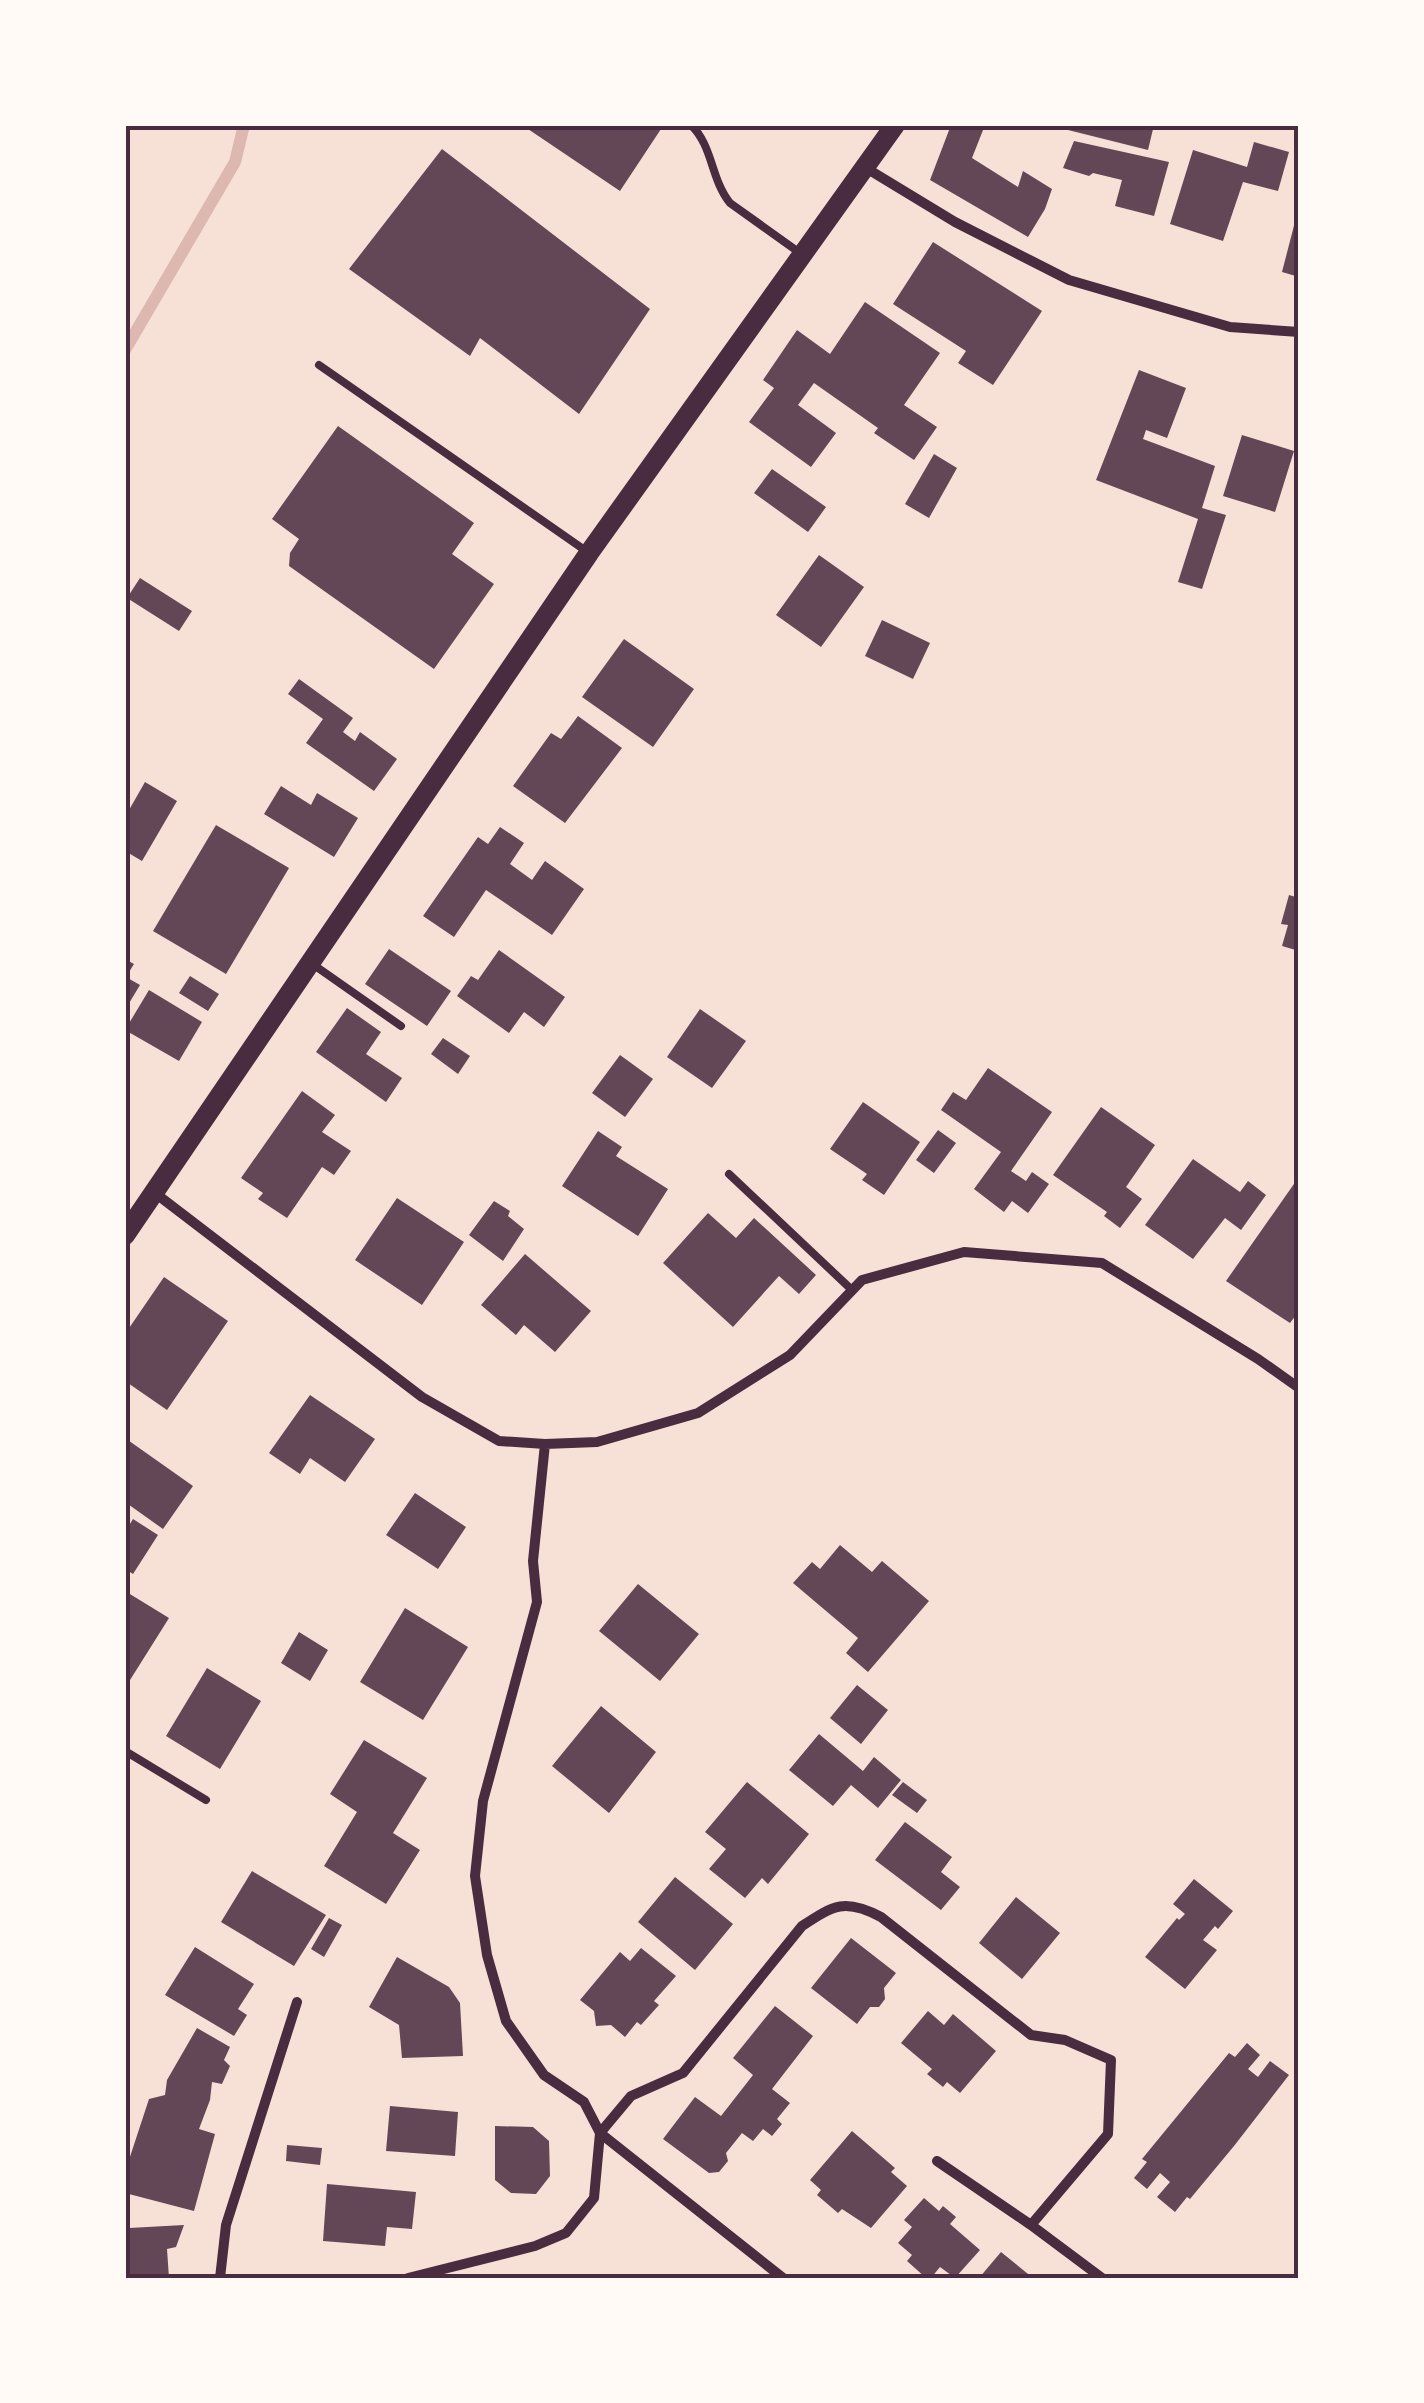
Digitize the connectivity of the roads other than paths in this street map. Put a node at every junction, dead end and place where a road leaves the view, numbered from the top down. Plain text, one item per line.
1 (691, 125) edge
2 (895, 125) edge
3 (865, 168) junction
4 (804, 256) junction
5 (1299, 332) edge
6 (319, 365) dead end
7 (589, 553) junction
8 (311, 962) junction
9 (401, 1026) dead end
10 (730, 1174) dead end
11 (155, 1193) junction
12 (125, 1235) edge
13 (852, 1290) junction
14 (1299, 1388) edge
15 (546, 1444) junction
16 (125, 1751) edge
17 (206, 1800) dead end
18 (298, 2002) dead end
19 (600, 2133) junction
20 (937, 2161) dead end
21 (1031, 2225) junction
22 (220, 2278) edge
23 (408, 2278) edge
24 (783, 2278) edge
25 (1102, 2278) edge

1 - 4 lane
2 - 3 main road
3 - 4 main road
3 - 5 street
4 - 7 main road
6 - 7 lane
7 - 8 main road
8 - 9 lane
8 - 11 main road
10 - 13 lane
11 - 12 main road
11 - 15 street
13 - 14 street
13 - 15 street
15 - 19 street
16 - 17 lane
18 - 22 street
19 - 21 street
19 - 23 street
19 - 24 street
20 - 21 street
21 - 25 street

